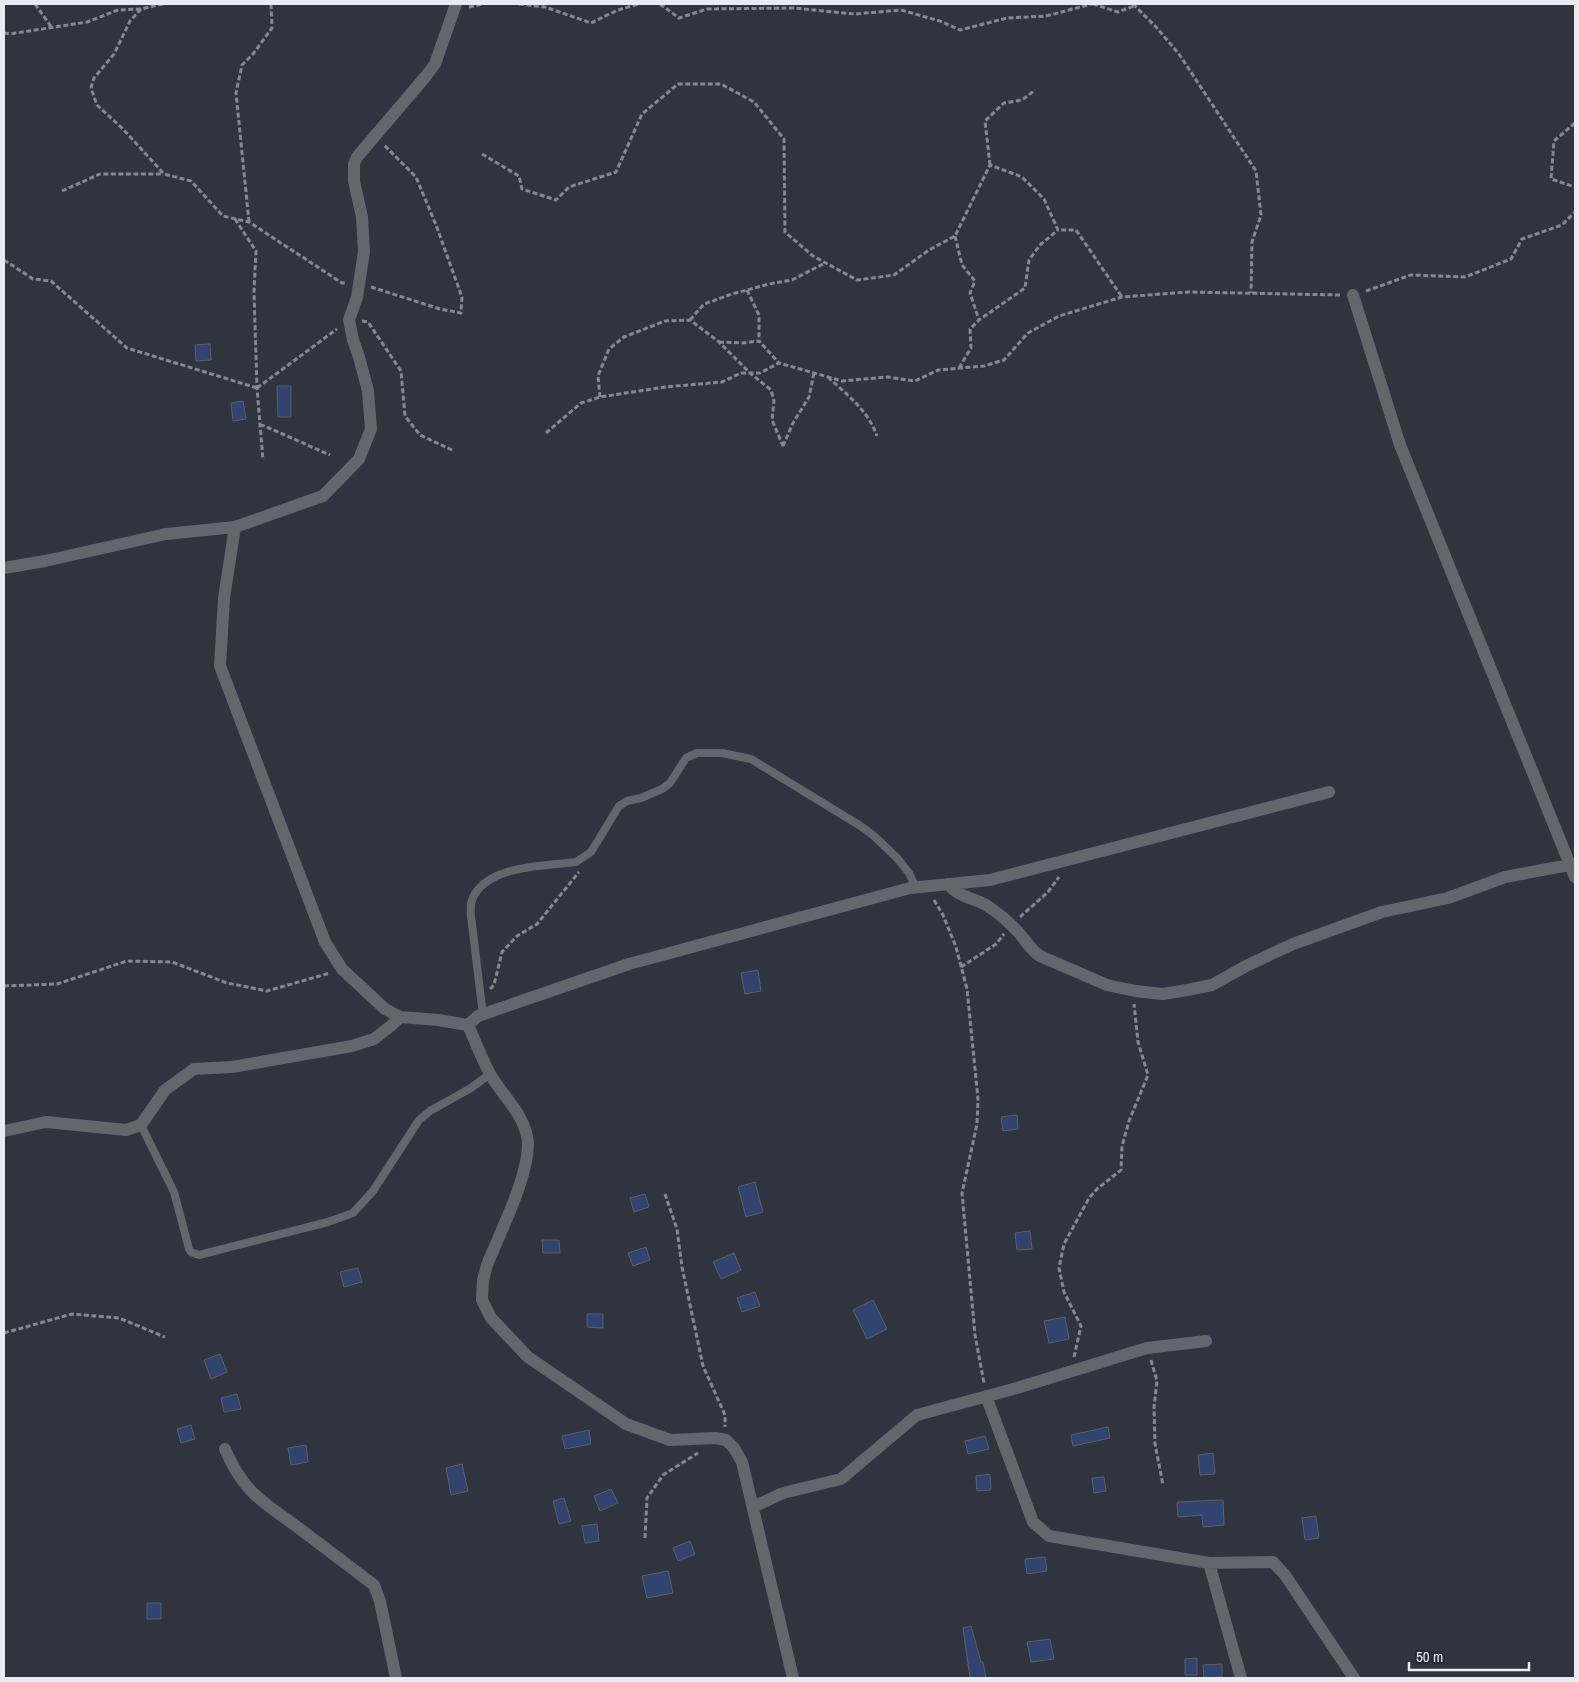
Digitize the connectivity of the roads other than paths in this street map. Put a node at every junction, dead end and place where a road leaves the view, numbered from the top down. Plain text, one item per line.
1 (456, 4) edge
2 (1353, 295) road end
3 (235, 527) junction
4 (4, 568) edge
5 (1328, 792) dead end
6 (1573, 864) edge
7 (1575, 877) edge
8 (948, 884) junction
9 (921, 887) junction
10 (483, 1015) junction
11 (400, 1017) junction
12 (468, 1026) junction
13 (490, 1074) junction
14 (141, 1125) junction
15 (4, 1132) edge
16 (1206, 1342) dead end
17 (986, 1396) junction
18 (225, 1450) dead end
19 (752, 1507) junction
20 (1209, 1563) junction
21 (396, 1678) edge
22 (793, 1678) edge
23 (1241, 1678) edge
24 (1354, 1678) edge

1 - 3 street
2 - 6 street
3 - 4 street
3 - 11 street
5 - 8 street
6 - 7 street
6 - 8 street
8 - 9 street
9 - 10 street
9 - 10 lane
10 - 12 street
11 - 12 street
11 - 14 street
12 - 13 street
13 - 14 lane
13 - 19 street
14 - 15 street
16 - 17 street
17 - 19 street
17 - 20 street
18 - 21 street
19 - 22 street
20 - 23 street
20 - 24 street

